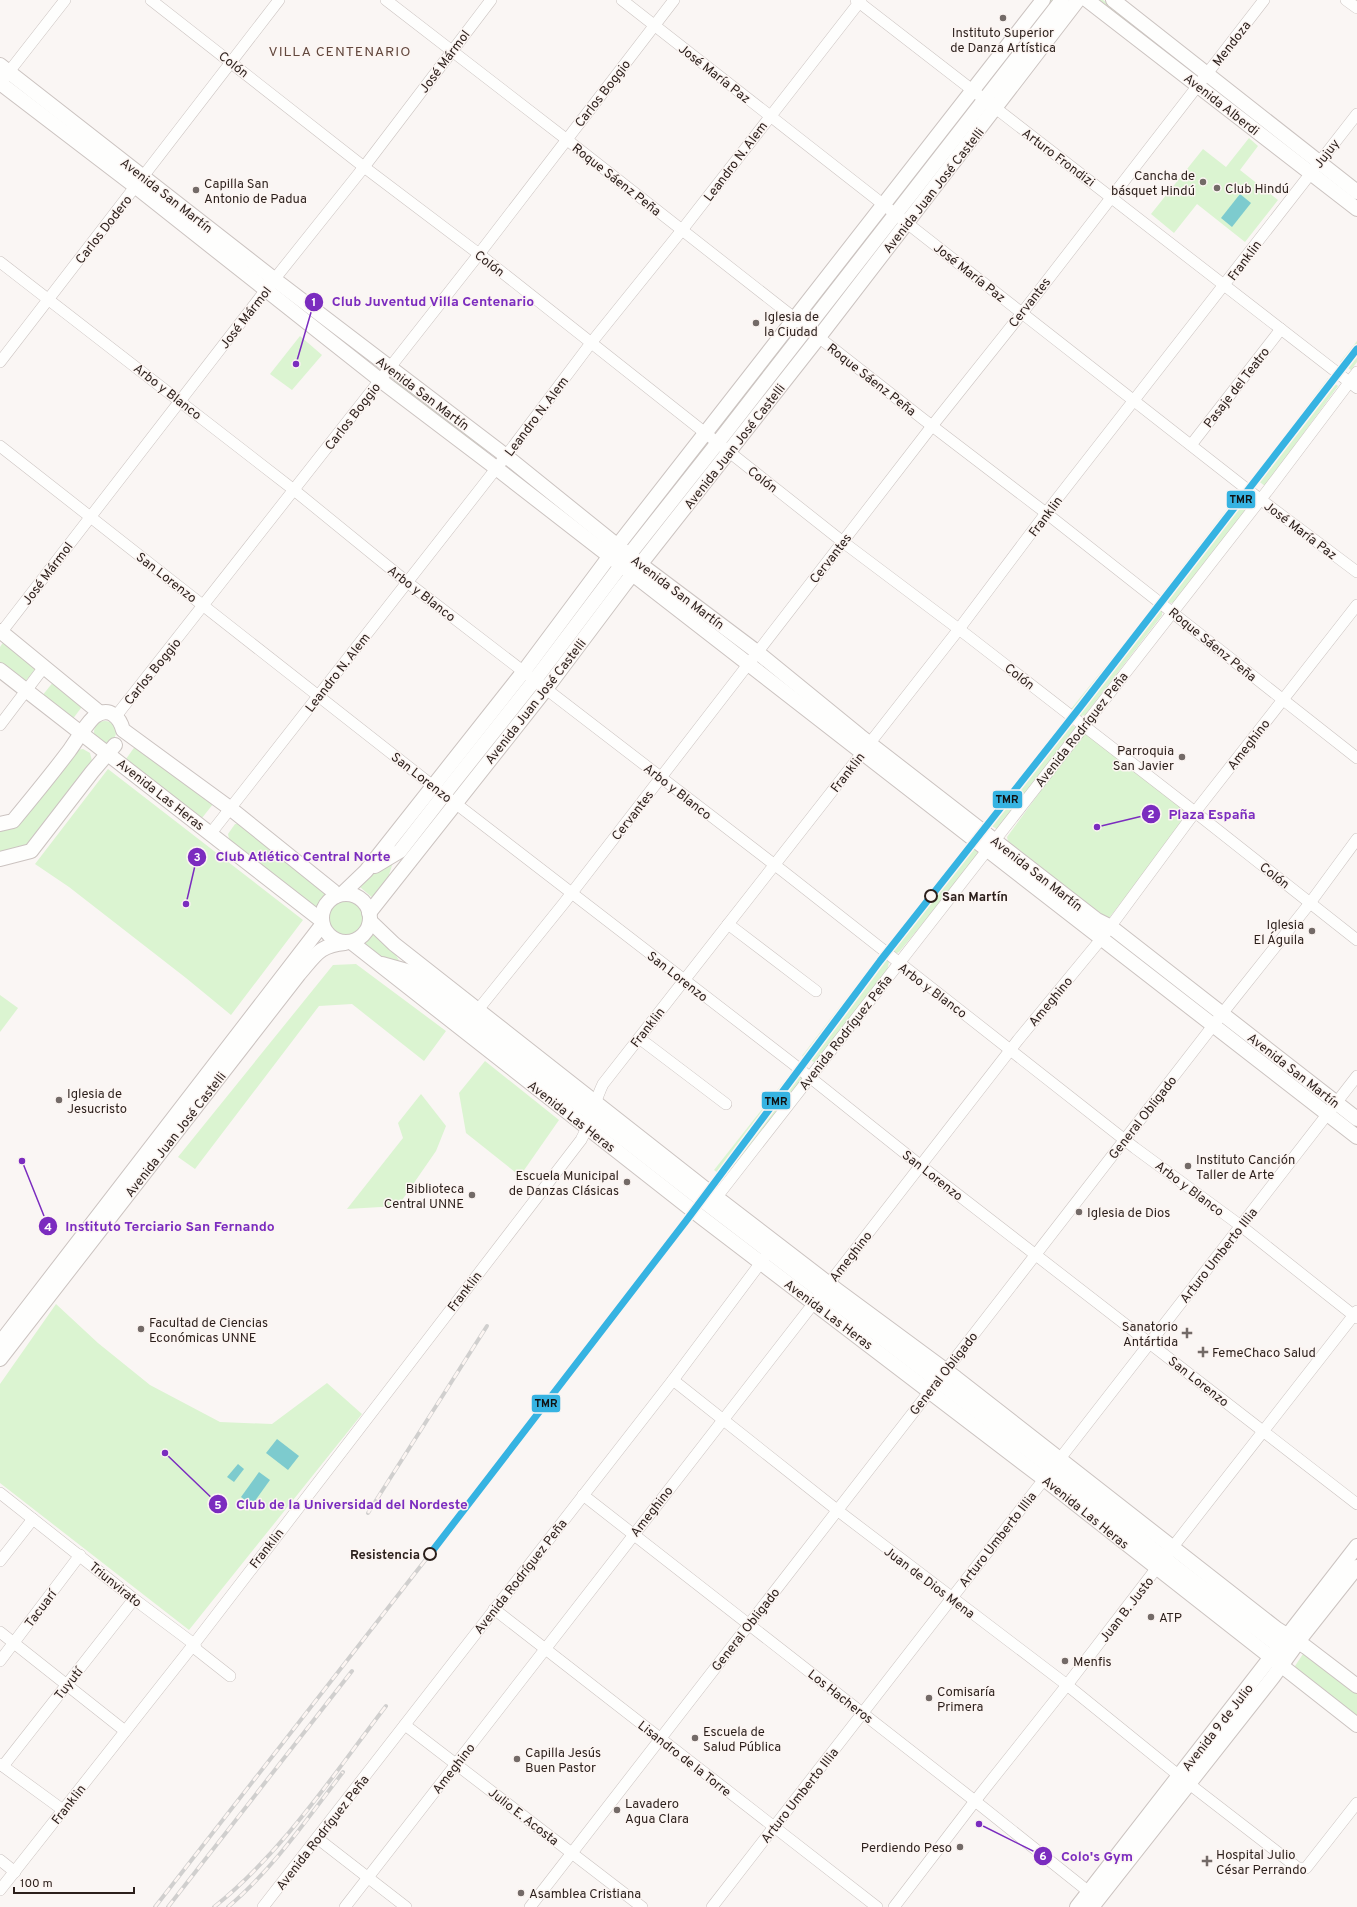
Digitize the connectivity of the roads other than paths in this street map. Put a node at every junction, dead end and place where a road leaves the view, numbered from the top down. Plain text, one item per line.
1 (65, 0) edge
2 (151, 0) edge
3 (279, 0) edge
4 (386, 0) edge
5 (491, 0) edge
6 (622, 0) edge
7 (674, 0) edge
8 (1043, 0) edge
9 (1062, 0) edge
10 (1078, 0) edge
11 (1087, 0) edge
12 (1113, 0) edge
13 (1264, 0) edge
14 (1346, 0) edge
15 (859, 1) edge
16 (1357, 8) edge
17 (654, 26) junction
18 (452, 50) junction
19 (231, 63) junction
20 (5, 68) edge
21 (1206, 74) junction
22 (0, 83) edge
23 (1198, 85) junction
24 (979, 95) junction
25 (996, 109) junction
26 (1357, 114) edge
27 (770, 115) junction
28 (566, 139) junction
29 (364, 167) junction
30 (1315, 168) junction
31 (140, 182) junction
32 (1357, 192) edge
33 (1112, 197) junction
34 (883, 204) junction
35 (1357, 209) edge
36 (895, 213) junction
37 (907, 223) junction
38 (682, 230) junction
39 (479, 254) junction
40 (0, 262) edge
41 (274, 280) junction
42 (1225, 286) junction
43 (265, 291) junction
44 (50, 299) junction
45 (1022, 313) junction
46 (795, 319) junction
47 (807, 328) junction
48 (1281, 329) junction
49 (819, 337) junction
50 (591, 343) junction
51 (0, 362) edge
52 (389, 367) junction
53 (1357, 372) edge
54 (380, 380) junction
55 (1353, 385) edge
56 (180, 401) junction
57 (1135, 401) junction
58 (932, 426) junction
59 (707, 433) junction
60 (718, 442) junction
61 (1191, 444) junction
62 (0, 446) edge
63 (729, 452) junction
64 (506, 456) junction
65 (496, 468) junction
66 (294, 490) junction
67 (1260, 499) junction
68 (1046, 513) junction
69 (90, 516) junction
70 (843, 542) junction
71 (618, 545) junction
72 (609, 557) junction
73 (631, 565) junction
74 (1357, 572) edge
75 (407, 582) junction
76 (1357, 605) edge
77 (204, 606) junction
78 (1172, 611) junction
79 (959, 629) junction
80 (1, 633) edge
81 (757, 652) junction
82 (748, 665) junction
83 (44, 666) junction
84 (0, 670) edge
85 (524, 671) junction
86 (534, 681) junction
87 (546, 689) junction
88 (26, 690) junction
89 (319, 696) junction
90 (1283, 700) junction
91 (108, 714) junction
92 (0, 725) edge
93 (1084, 726) junction
94 (123, 730) junction
95 (97, 741) junction
96 (866, 747) junction
97 (1357, 758) edge
98 (661, 778) junction
99 (444, 794) junction
100 (231, 809) junction
101 (1195, 812) junction
102 (0, 824) edge
103 (211, 833) junction
104 (1357, 839) edge
105 (991, 846) junction
106 (400, 851) junction
107 (0, 859) edge
108 (774, 865) junction
109 (366, 871) junction
110 (1028, 874) junction
111 (387, 889) junction
112 (571, 893) junction
113 (339, 895) junction
114 (1310, 903) junction
115 (370, 917) junction
116 (322, 923) junction
117 (728, 924) junction
118 (1111, 927) junction
119 (1102, 938) junction
120 (1357, 940) edge
121 (348, 943) junction
122 (394, 944) junction
123 (376, 963) junction
124 (898, 964) junction
125 (407, 971) junction
126 (684, 980) junction
127 (816, 991) dead end
128 (470, 1019) junction
129 (1218, 1020) junction
130 (639, 1038) junction
131 (1011, 1049) junction
132 (1357, 1076) edge
133 (810, 1077) junction
134 (1336, 1103) junction
135 (726, 1104) dead end
136 (593, 1106) junction
137 (1327, 1114) junction
138 (1357, 1119) edge
139 (588, 1128) junction
140 (1357, 1138) edge
141 (1125, 1140) junction
142 (921, 1166) junction
143 (714, 1202) junction
144 (701, 1217) junction
145 (1241, 1226) junction
146 (769, 1253) junction
147 (1036, 1254) junction
148 (822, 1293) junction
149 (1356, 1315) edge
150 (0, 1343) edge
151 (1149, 1344) junction
152 (0, 1359) edge
153 (673, 1380) junction
154 (938, 1381) junction
155 (722, 1420) junction
156 (1264, 1432) junction
157 (1052, 1469) junction
158 (0, 1493) edge
159 (583, 1495) junction
160 (1357, 1504) edge
161 (837, 1510) junction
162 (33, 1519) junction
163 (633, 1535) junction
164 (1357, 1546) edge
165 (80, 1555) junction
166 (1164, 1558) junction
167 (0, 1561) edge
168 (1357, 1567) edge
169 (951, 1598) junction
170 (134, 1599) junction
171 (494, 1609) junction
172 (748, 1624) junction
173 (0, 1632) edge
174 (14, 1643) junction
175 (194, 1644) junction
176 (544, 1649) junction
177 (1283, 1650) junction
178 (0, 1661) edge
179 (230, 1676) dead end
180 (67, 1684) junction
181 (1067, 1686) junction
182 (1357, 1686) edge
183 (862, 1713) junction
184 (405, 1725) junction
185 (1357, 1725) edge
186 (125, 1731) junction
187 (660, 1739) junction
188 (457, 1763) junction
189 (1, 1765) edge
190 (1183, 1780) junction
191 (975, 1801) junction
192 (1357, 1803) edge
193 (63, 1810) junction
194 (774, 1827) junction
195 (317, 1838) junction
196 (572, 1853) junction
197 (0, 1860) edge
198 (15, 1872) junction
199 (368, 1877) junction
200 (0, 1890) edge
201 (1093, 1899) edge
202 (263, 1907) edge
203 (345, 1907) edge
204 (406, 1907) edge
205 (530, 1907) edge
206 (642, 1907) edge
207 (712, 1907) edge
208 (877, 1907) edge
209 (894, 1907) edge
210 (1077, 1907) edge

1 - 20 street
2 - 19 street, Colón
3 - 19 street, Carlos Dodero
4 - 18 street, Roque Sáenz Peña
5 - 18 street, José Mármol
6 - 17 street, José María Paz
7 - 17 street, Carlos Boggio
8 - 24 main road, Avenida Juan José Castelli
9 - 24 main road, Avenida Juan José Castelli
10 - 25 main road, Avenida Juan José Castelli
11 - 23 main road, Avenida Alberdi
12 - 21 main road, Avenida Alberdi
13 - 21 street, Mendoza
14 - 16 street
15 - 24 street, Arturo Frondizi
15 - 27 street, Leandro N. Alem
17 - 27 street, José María Paz
17 - 28 street, Carlos Boggio
18 - 28 street, Roque Sáenz Peña
18 - 29 street, José Mármol
19 - 29 street, Colón
19 - 31 street, Carlos Dodero
20 - 22 street
20 - 31 main road, Avenida San Martín
21 - 23 street, Mendoza
21 - 30 main road, Avenida Alberdi
22 - 31 main road, Avenida San Martín
23 - 30 main road, Avenida Alberdi
23 - 33 street, Cervantes
24 - 25 street, Arturo Frondizi
24 - 34 main road, Avenida Juan José Castelli
24 - 36 main road, Avenida Juan José Castelli
25 - 33 street, Arturo Frondizi
25 - 37 main road, Avenida Juan José Castelli
26 - 30 street, Jujuy
27 - 34 street, José María Paz
27 - 38 street, Leandro N. Alem
28 - 38 street, Roque Sáenz Peña
28 - 39 street, Carlos Boggio
29 - 39 street, Colón
29 - 41 street, José Mármol
30 - 32 main road, Avenida Alberdi
30 - 35 main road, Avenida Alberdi
30 - 42 street, Franklin
31 - 41 main road, Avenida San Martín
31 - 43 main road, Avenida San Martín
31 - 44 street, Carlos Dodero
33 - 42 street, Arturo Frondizi
33 - 45 street, Cervantes
34 - 36 street, José María Paz
34 - 46 main road, Avenida Juan José Castelli
36 - 37 street, José María Paz
36 - 47 main road, Avenida Juan José Castelli
37 - 45 street, José María Paz
37 - 49 main road, Avenida Juan José Castelli
38 - 46 street, Roque Sáenz Peña
38 - 50 street, Leandro N. Alem
39 - 50 street, Colón
39 - 52 street, Carlos Boggio
40 - 44 street, Arbo y Blanco
41 - 43 street, José Mármol
41 - 52 main road, Avenida San Martín
42 - 48 street, Arturo Frondizi
42 - 57 street, Franklin
43 - 54 main road, Avenida San Martín
43 - 56 street, José Mármol
44 - 51 street, Carlos Dodero
44 - 56 street, Arbo y Blanco
45 - 57 street, José María Paz
45 - 58 street, Cervantes
46 - 47 street, Roque Sáenz Peña
46 - 59 main road, Avenida Juan José Castelli
47 - 49 street, Roque Sáenz Peña
47 - 60 main road, Avenida Juan José Castelli
48 - 55 street, Arturo Frondizi
48 - 61 street, Pasaje del Teatro
49 - 58 street, Roque Sáenz Peña
49 - 63 main road, Avenida Juan José Castelli
50 - 59 street, Colón
50 - 64 street, Leandro N. Alem
52 - 54 street, Carlos Boggio
52 - 64 main road, Avenida San Martín
53 - 55 street, Avenida Rodríguez Peña
54 - 65 main road, Avenida San Martín
54 - 66 street, Carlos Boggio
55 - 67 street, Avenida Rodríguez Peña
56 - 66 street, Arbo y Blanco
56 - 69 street, José Mármol
57 - 61 street, José María Paz
57 - 68 street, Franklin
58 - 68 street, Roque Sáenz Peña
58 - 70 street, Cervantes
59 - 60 street, Colón
59 - 71 main road, Avenida Juan José Castelli
60 - 63 street, Colón
60 - 73 main road, Avenida Juan José Castelli
61 - 67 street, José María Paz
62 - 69 street, San Lorenzo
63 - 70 street, Colón
63 - 73 main road, Avenida Juan José Castelli
64 - 65 street, Leandro N. Alem
64 - 71 main road, Avenida San Martín
65 - 72 main road, Avenida San Martín
65 - 75 street, Leandro N. Alem
66 - 75 street, Arbo y Blanco
66 - 77 street, Carlos Boggio
67 - 74 street, José María Paz
67 - 78 street, Avenida Rodríguez Peña
68 - 78 street, Roque Sáenz Peña
68 - 79 street, Franklin
69 - 77 street, San Lorenzo
69 - 80 street, José Mármol
70 - 79 street, Colón
70 - 81 street, Cervantes
71 - 72 main road, Avenida Juan José Castelli
71 - 73 main road, Avenida San Martín
72 - 73 main road, Avenida San Martín
72 - 85 main road, Avenida Juan José Castelli
73 - 81 main road, Avenida San Martín
73 - 82 main road, Avenida San Martín
73 - 86 main road, Avenida Juan José Castelli
73 - 87 main road, Avenida Juan José Castelli
75 - 85 street, Arbo y Blanco
75 - 89 street, Leandro N. Alem
76 - 90 street, Ameghino
77 - 89 street, San Lorenzo
77 - 91 street, Carlos Boggio
78 - 90 street, Roque Sáenz Peña
78 - 93 street, Avenida Rodríguez Peña
79 - 93 street, Colón
79 - 96 street, Franklin
80 - 83 main road
81 - 82 street, Cervantes
81 - 96 main road, Avenida San Martín
82 - 96 main road, Avenida San Martín
82 - 98 street, Cervantes
83 - 88 street
83 - 91 main road
84 - 88 main road, Avenida Las Heras
85 - 86 street, Arbo y Blanco
85 - 99 main road, Avenida Juan José Castelli
86 - 87 street, Arbo y Blanco
86 - 99 main road, Avenida Juan José Castelli
87 - 98 street, Arbo y Blanco
87 - 99 main road, Avenida Juan José Castelli
88 - 92 street
88 - 95 main road, Avenida Las Heras
89 - 99 street, San Lorenzo
89 - 100 street, Leandro N. Alem
90 - 97 street, Roque Sáenz Peña
90 - 101 street, Ameghino
91 - 94 main road
91 - 95 main road
93 - 101 street, Colón
93 - 105 street, Avenida Rodríguez Peña
94 - 95 main road
94 - 100 main road
95 - 102 main road
95 - 103 main road, Avenida Las Heras
95 - 107 main road
96 - 105 main road, Avenida San Martín
96 - 108 street, Franklin
98 - 108 street, Arbo y Blanco
98 - 112 street, Cervantes
99 - 106 main road, Avenida Juan José Castelli
99 - 109 main road, Avenida Juan José Castelli
99 - 111 main road, Avenida Juan José Castelli
99 - 112 street, San Lorenzo
100 - 103 street, Leandro N. Alem
100 - 113 main road
101 - 114 street, Colón
101 - 118 street, Ameghino
103 - 116 main road, Avenida Las Heras
104 - 114 street, General Obligado
105 - 110 main road, Avenida San Martín
105 - 124 street, Avenida Rodríguez Peña
106 - 109 main road, Avenida Juan José Castelli
106 - 111 main road, Avenida Juan José Castelli
108 - 117 street, Franklin
108 - 124 street, Arbo y Blanco
109 - 113 main road, Avenida Juan José Castelli
110 - 118 main road, Avenida San Martín
110 - 119 main road, Avenida San Martín
111 - 115 main road, Avenida Juan José Castelli
112 - 126 street, San Lorenzo
112 - 128 street, Cervantes
113 - 115 main road
113 - 116 main road
114 - 120 street, Colón
114 - 129 street, General Obligado
115 - 121 main road
115 - 122 main road, Avenida Las Heras
116 - 121 main road
116 - 150 main road, Avenida Juan José Castelli
117 - 126 street, Franklin
117 - 127 street
118 - 119 street, Ameghino
118 - 129 main road, Avenida San Martín
119 - 129 main road, Avenida San Martín
119 - 131 street, Ameghino
121 - 123 main road, Avenida Las Heras
121 - 152 main road, Avenida Juan José Castelli
122 - 125 main road, Avenida Las Heras
122 - 128 main road, Avenida Las Heras
123 - 125 main road, Avenida Las Heras
123 - 128 main road, Avenida Las Heras
124 - 131 street, Arbo y Blanco
124 - 133 street, Avenida Rodríguez Peña
125 - 128 main road, Avenida Las Heras
126 - 130 street, Franklin
126 - 133 street, San Lorenzo
128 - 136 main road, Avenida Las Heras
128 - 139 main road, Avenida Las Heras
129 - 134 main road, Avenida San Martín
129 - 137 main road, Avenida San Martín
129 - 141 street, General Obligado
130 - 135 street
130 - 136 street, Franklin
131 - 141 street, Arbo y Blanco
131 - 142 street, Ameghino
132 - 134 street, Arturo Umberto Illia
133 - 142 street, San Lorenzo
133 - 143 street, Avenida Rodríguez Peña
134 - 137 street, Arturo Umberto Illia
134 - 138 main road, Avenida San Martín
136 - 139 street, Franklin
136 - 143 main road, Avenida Las Heras
137 - 140 main road, Avenida San Martín
137 - 145 street, Arturo Umberto Illia
139 - 144 main road, Avenida Las Heras
139 - 175 street, Franklin
141 - 145 street, Arbo y Blanco
141 - 147 street, General Obligado
142 - 147 street, San Lorenzo
142 - 148 street, Ameghino
143 - 144 street, Avenida Rodríguez Peña
143 - 146 main road, Avenida Las Heras
144 - 146 main road, Avenida Las Heras
145 - 149 street, Arbo y Blanco
145 - 151 street, Arturo Umberto Illia
146 - 148 main road, Avenida Las Heras
146 - 153 street, Avenida Rodríguez Peña
147 - 151 street, San Lorenzo
147 - 154 street, General Obligado
148 - 154 main road, Avenida Las Heras
148 - 155 street, Ameghino
149 - 156 street, Juan B. Justo
151 - 156 street, San Lorenzo
151 - 157 street, Arturo Umberto Illia
153 - 155 street, Juan de Dios Mena
153 - 159 street, Avenida Rodríguez Peña
154 - 157 main road, Avenida Las Heras
154 - 161 street, General Obligado
155 - 161 street, Juan de Dios Mena
155 - 163 street, Ameghino
156 - 160 street, San Lorenzo
156 - 166 street, Juan B. Justo
157 - 166 main road, Avenida Las Heras
157 - 169 street, Arturo Umberto Illia
158 - 162 street, Triunvirato
159 - 163 street, Los Hacheros
159 - 171 street, Avenida Rodríguez Peña
161 - 169 street, Juan de Dios Mena
161 - 172 street, General Obligado
162 - 165 street, Triunvirato
162 - 167 street
163 - 172 street, Los Hacheros
163 - 176 street, Ameghino
164 - 177 main road, Avenida 9 de Julio
165 - 170 street, Triunvirato
165 - 174 street, Tacuarí
166 - 177 main road, Avenida Las Heras
166 - 177 main road, Avenida Las Heras
166 - 181 street, Juan B. Justo
168 - 177 main road, Avenida 9 de Julio
169 - 181 street, Juan de Dios Mena
169 - 183 street, Arturo Umberto Illia
170 - 175 street, Triunvirato
170 - 180 street, Tuyutí
171 - 176 street, Lisandro de la Torre
171 - 184 street, Avenida Rodríguez Peña
172 - 183 street, Los Hacheros
172 - 187 street, General Obligado
173 - 174 street
174 - 178 street, Tacuarí
174 - 180 street
175 - 179 street, Triunvirato
175 - 186 street, Franklin
176 - 187 street, Lisandro de la Torre
176 - 188 street, Ameghino
177 - 182 main road
177 - 185 main road
177 - 190 main road, Avenida 9 de Julio
180 - 186 street
180 - 189 street, Tuyutí
181 - 190 street, Juan de Dios Mena
181 - 191 street, Juan B. Justo
183 - 191 street, Los Hacheros
183 - 194 street, Arturo Umberto Illia
184 - 188 street, Julio E. Acosta
184 - 195 street, Avenida Rodríguez Peña
186 - 193 street, Franklin
187 - 194 street, Lisandro de la Torre
187 - 196 street, General Obligado
188 - 196 street, Julio E. Acosta
188 - 199 street, Ameghino
189 - 193 street
190 - 192 street, Juan de Dios Mena
190 - 201 main road, Avenida 9 de Julio
191 - 201 street, Los Hacheros
191 - 209 street, Juan B. Justo
193 - 198 street, Franklin
194 - 207 street, Arturo Umberto Illia
194 - 208 street, Lisandro de la Torre
195 - 199 street
195 - 202 street, Avenida Rodríguez Peña
196 - 205 street, General Obligado
196 - 206 street, Julio E. Acosta
197 - 198 street
198 - 200 street, Franklin
199 - 203 street, Ameghino
199 - 204 street
201 - 210 main road, Avenida 9 de Julio

